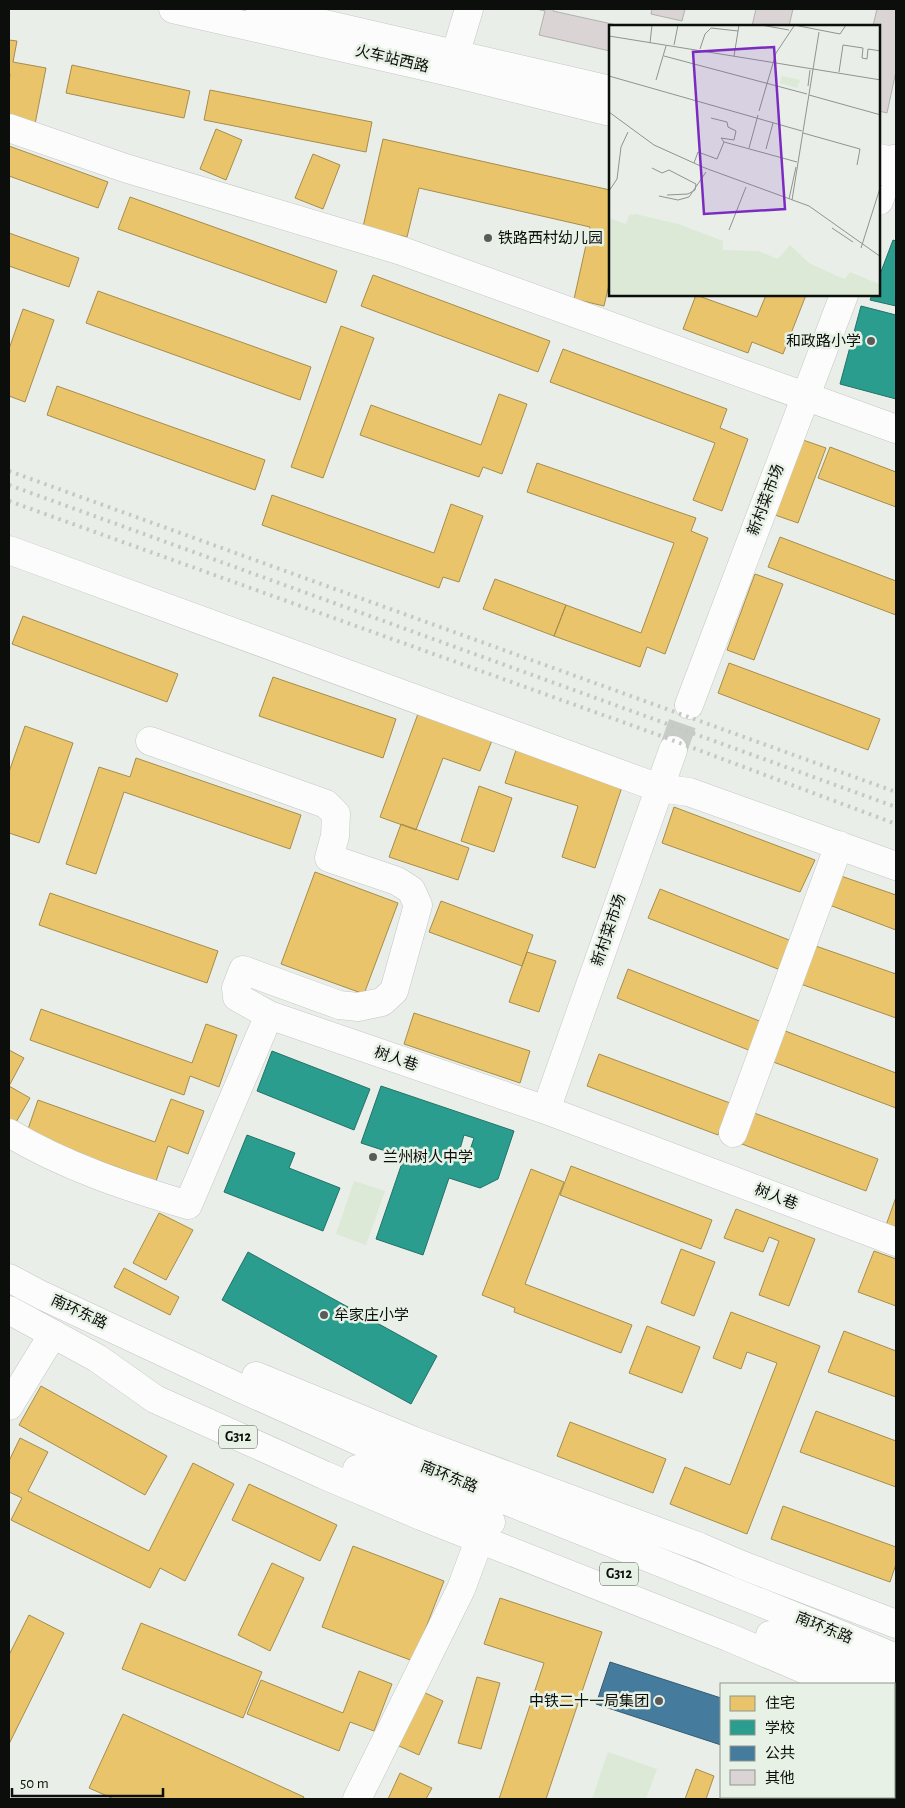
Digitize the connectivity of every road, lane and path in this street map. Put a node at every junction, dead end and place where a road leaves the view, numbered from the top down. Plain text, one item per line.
1 (173, 9) edge
2 (260, 9) edge
3 (469, 9) edge
4 (453, 63) junction
5 (609, 90) edge
6 (609, 112) edge
7 (9, 128) edge
8 (844, 296) edge
9 (806, 395) junction
10 (896, 429) edge
11 (9, 550) edge
12 (689, 705) tunnel mouth
13 (150, 741) dead end
14 (673, 750) tunnel mouth
15 (659, 788) junction
16 (839, 845) junction
17 (896, 866) edge
18 (270, 1015) junction
19 (546, 1110) junction
20 (734, 1133) dead end
21 (9, 1134) edge
22 (896, 1242) edge
23 (9, 1278) edge
24 (9, 1310) edge
25 (53, 1334) junction
26 (129, 1335) junction
27 (97, 1358) junction
28 (9, 1406) edge
29 (480, 1538) junction
30 (896, 1624) edge
31 (896, 1658) edge
32 (837, 1683) edge
33 (886, 1683) edge
34 (357, 1799) edge

1 - 4 main road, 火车站西路
2 - 4 main road, 火车站西路
3 - 4 main road
4 - 5 main road, 火车站西路
4 - 6 main road, 火车站西路
7 - 9 main road
8 - 9 main road, 新村菜市场
9 - 10 main road
9 - 12 main road, 新村菜市场
11 - 15 main road
13 - 18 main road, 树人巷
14 - 15 main road, 新村菜市场
15 - 16 main road
15 - 19 main road, 新村菜市场
16 - 17 main road
16 - 20 main road
18 - 19 main road, 树人巷
18 - 21 main road
19 - 22 main road, 树人巷
23 - 26 main road, 南环东路 / G312
24 - 25 main road, 南环东路 / G312
25 - 27 main road, 南环东路 / G312
25 - 28 main road
26 - 30 main road
26 - 31 main road, 南环东路 / G312
27 - 29 main road, 南环东路 / G312
27 - 33 main road, 南环东路 / G312
29 - 32 main road, 南环东路
29 - 34 main road

